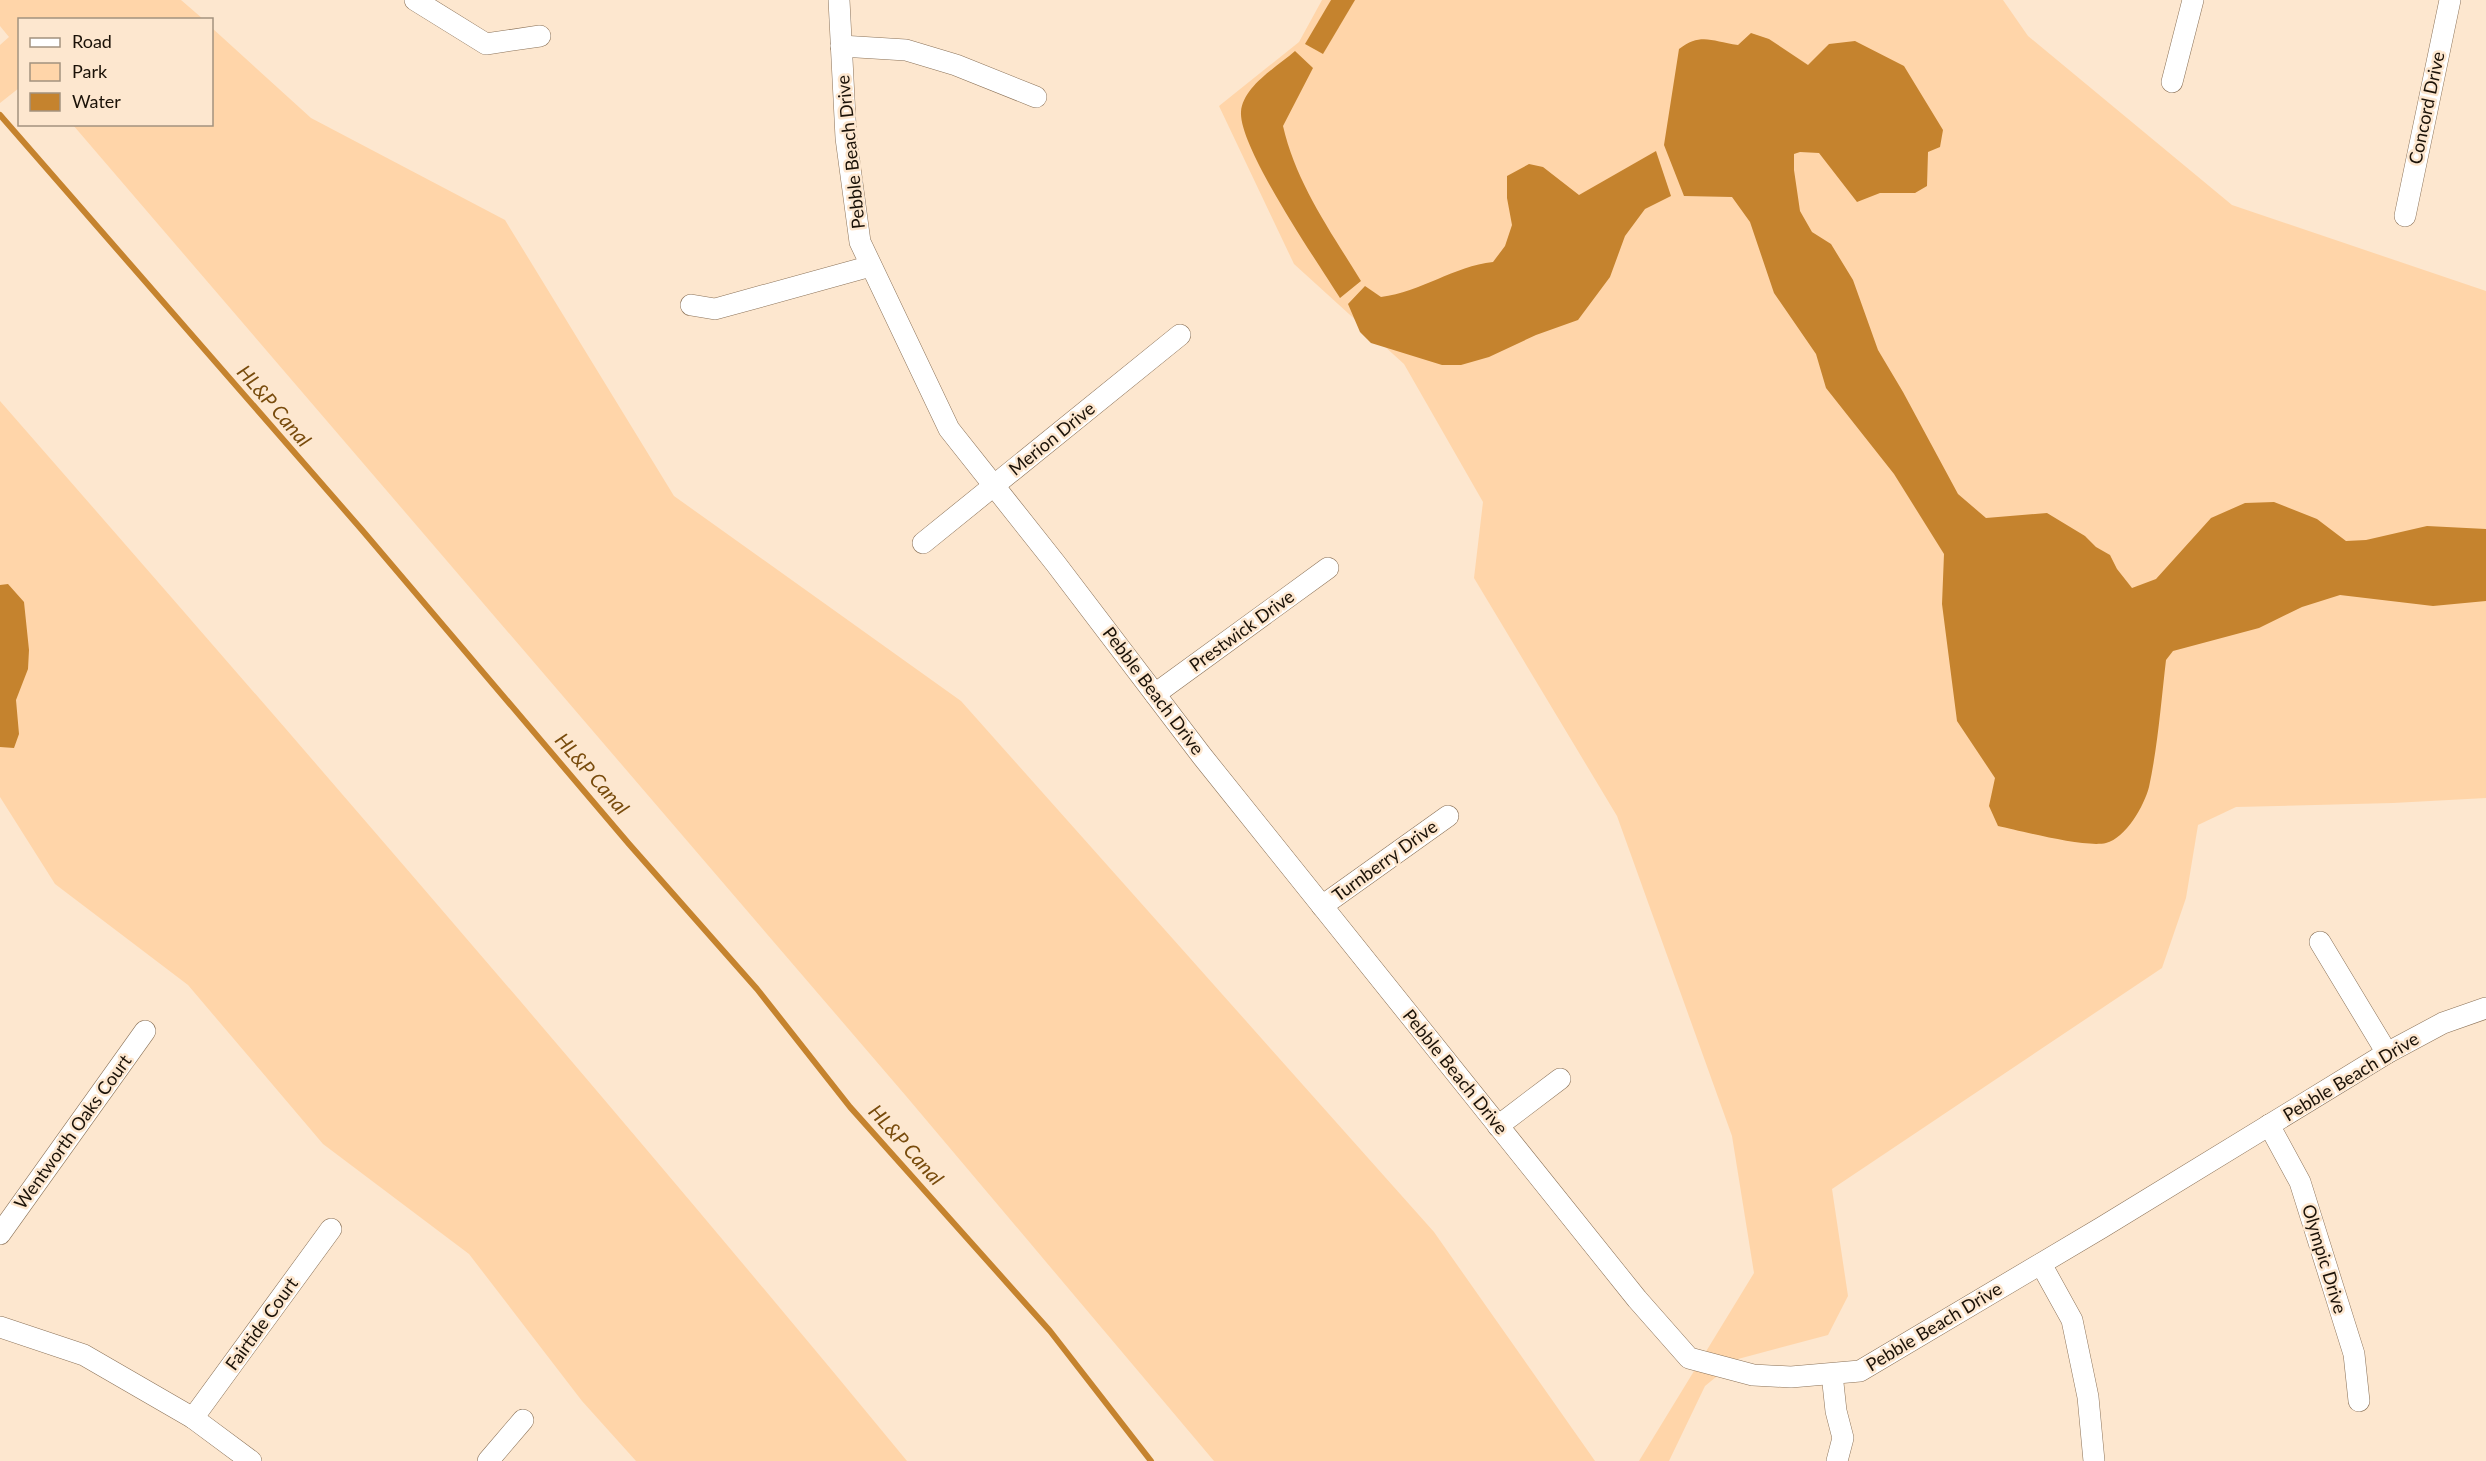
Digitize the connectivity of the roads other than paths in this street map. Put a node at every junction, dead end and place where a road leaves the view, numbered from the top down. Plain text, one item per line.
1 (415, 0) edge
2 (839, 0) edge
3 (2193, 0) edge
4 (2450, 0) edge
5 (540, 36) dead end
6 (842, 46) junction
7 (2172, 82) dead end
8 (1036, 97) dead end
9 (2405, 216) dead end
10 (871, 266) junction
11 (691, 305) dead end
12 (1180, 335) dead end
13 (994, 486) junction
14 (923, 543) dead end
15 (1328, 568) dead end
16 (1155, 694) junction
17 (1448, 816) dead end
18 (1322, 906) junction
19 (2320, 942) dead end
20 (2486, 1008) edge
21 (145, 1030) dead end
22 (2387, 1053) junction
23 (1560, 1079) dead end
24 (2269, 1125) junction
25 (1498, 1126) junction
26 (331, 1229) dead end
27 (0, 1234) edge
28 (2041, 1264) junction
29 (0, 1327) edge
30 (1832, 1374) junction
31 (2359, 1401) dead end
32 (193, 1418) junction
33 (523, 1420) dead end
34 (251, 1461) edge
35 (488, 1461) edge
36 (1837, 1461) edge
37 (2094, 1461) edge

1 - 5 street
2 - 6 street, Pebble Beach Drive
3 - 7 street
4 - 9 street, Concord Drive
6 - 8 street
6 - 10 street, Pebble Beach Drive
10 - 11 street
10 - 13 street, Pebble Beach Drive
12 - 13 street, Merion Drive
13 - 14 street, Merion Drive
13 - 16 street, Pebble Beach Drive
15 - 16 street, Prestwick Drive
16 - 18 street, Pebble Beach Drive
17 - 18 street, Turnberry Drive
18 - 25 street, Pebble Beach Drive
19 - 22 street
20 - 22 street, Pebble Beach Drive
21 - 27 street, Wentworth Oaks Court
22 - 24 street, Pebble Beach Drive
23 - 25 street
24 - 28 street, Pebble Beach Drive
24 - 31 street, Olympic Drive
25 - 30 street, Pebble Beach Drive
26 - 32 street, Fairtide Court
28 - 30 street, Pebble Beach Drive
28 - 37 street
29 - 32 street
30 - 36 street
32 - 34 street
33 - 35 street

